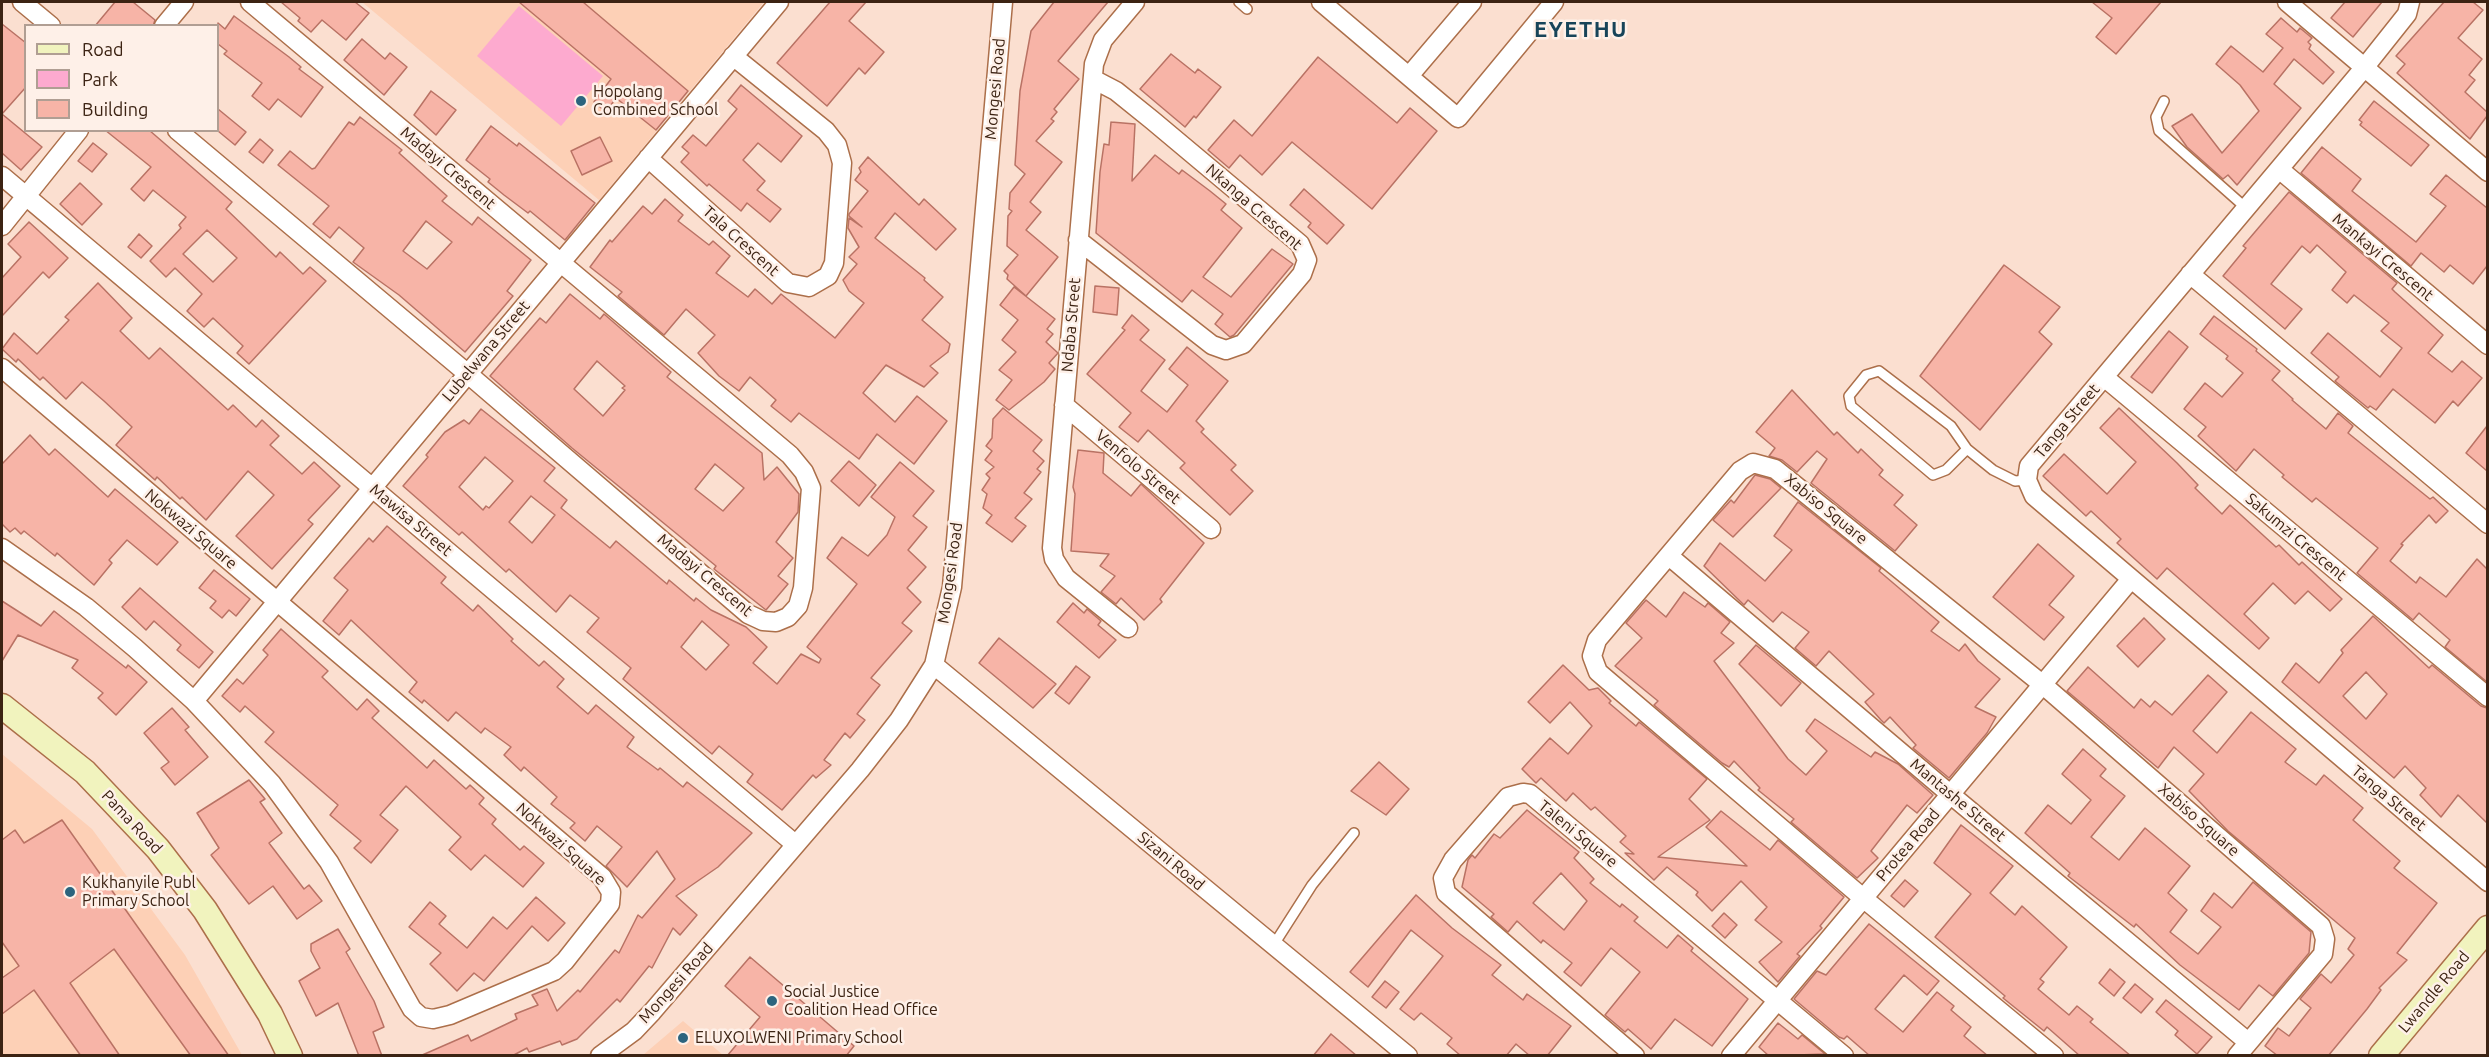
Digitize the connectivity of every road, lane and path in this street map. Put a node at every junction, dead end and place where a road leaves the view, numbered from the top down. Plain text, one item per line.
1 (22, 2) edge
2 (184, 2) edge
3 (250, 2) edge
4 (779, 2) edge
5 (1003, 2) edge
6 (1135, 2) edge
7 (1239, 2) edge
8 (1321, 2) edge
9 (1472, 2) edge
10 (1554, 2) edge
11 (2287, 2) edge
12 (2409, 2) edge
13 (1247, 9) dead end
14 (49, 24) edge
15 (167, 24) edge
16 (733, 56) junction
17 (2364, 68) junction
18 (1409, 76) junction
19 (1093, 79) junction
20 (2164, 101) dead end
21 (77, 132) edge
22 (179, 132) edge
23 (648, 158) junction
24 (2279, 169) junction
25 (2487, 172) edge
26 (2, 176) edge
27 (26, 197) junction
28 (2246, 208) junction
29 (2, 226) edge
30 (1078, 240) junction
31 (560, 263) junction
32 (2190, 274) junction
33 (2487, 345) edge
34 (2, 368) edge
35 (468, 374) junction
36 (2104, 377) junction
37 (1064, 405) junction
38 (1966, 449) junction
39 (2027, 480) junction
40 (372, 488) junction
41 (2487, 524) edge
42 (1211, 528) dead end
43 (2, 548) edge
44 (1669, 556) junction
45 (2131, 579) junction
46 (277, 602) junction
47 (1128, 628) dead end
48 (934, 665) junction
49 (2042, 684) junction
50 (2487, 697) edge
51 (194, 701) junction
52 (2, 706) edge
53 (1950, 794) junction
54 (1354, 833) dead end
55 (795, 844) junction
56 (2487, 882) edge
57 (1863, 898) junction
58 (2487, 928) edge
59 (1273, 946) junction
60 (1779, 999) junction
61 (2242, 1049) edge
62 (290, 1056) edge
63 (600, 1056) edge
64 (1408, 1056) edge
65 (1635, 1056) edge
66 (1731, 1056) edge
67 (1844, 1056) edge
68 (2054, 1056) edge
69 (2381, 1056) edge

1 - 14 street
2 - 15 street
3 - 31 street, Madayi Crescent
4 - 16 street, Lubelwana Street
5 - 48 street, Mongesi Road
6 - 19 street, Ndaba Street
7 - 13 lane
8 - 18 street
9 - 18 street
10 - 18 street
11 - 17 street
12 - 17 street, Tanga Street
16 - 23 street, Lubelwana Street
16 - 23 street, Tala Crescent
17 - 24 street, Tanga Street
17 - 25 street
19 - 30 street, Ndaba Street
19 - 30 street, Nkanga Crescent
20 - 28 lane
21 - 27 street
22 - 35 street, Madayi Crescent
23 - 31 street, Lubelwana Street
24 - 28 street, Tanga Street
24 - 33 street, Mankayi Crescent
26 - 27 street, Mawisa Street
27 - 29 street
27 - 40 street, Mawisa Street
28 - 32 street, Tanga Street
30 - 37 street, Ndaba Street
31 - 35 street, Lubelwana Street
31 - 35 street, Madayi Crescent
32 - 36 street, Tanga Street
32 - 41 street
34 - 46 street, Nokwazi Square
35 - 40 street, Lubelwana Street
36 - 39 street, Tanga Street
36 - 50 street, Sakumzi Crescent
37 - 42 street, Venfolo Street
37 - 47 street, Ndaba Street
38 - 38 lane
38 - 39 lane
39 - 45 street, Tanga Street
40 - 46 street, Lubelwana Street
40 - 55 street, Mawisa Street
43 - 51 street, Nokwazi Square
44 - 49 street, Xabiso Square
44 - 53 street, Mantashe Street
44 - 57 street, Xabiso Square
45 - 49 street, Protea Road
45 - 56 street, Tanga Street
46 - 51 street, Lubelwana Street
46 - 51 street, Nokwazi Square
48 - 55 street, Mongesi Road
48 - 59 street, Sizani Road
49 - 53 street, Protea Road
49 - 61 street, Xabiso Square
52 - 62 street, Pama Road
53 - 57 street, Protea Road
53 - 61 street, Mantashe Street
54 - 59 lane
55 - 63 street, Mongesi Road
57 - 60 street, Protea Road
57 - 68 street, Xabiso Square
58 - 69 street, Lwandle Road
59 - 64 street, Sizani Road
60 - 65 street, Taleni Square
60 - 66 street, Protea Road
60 - 67 street, Taleni Square

